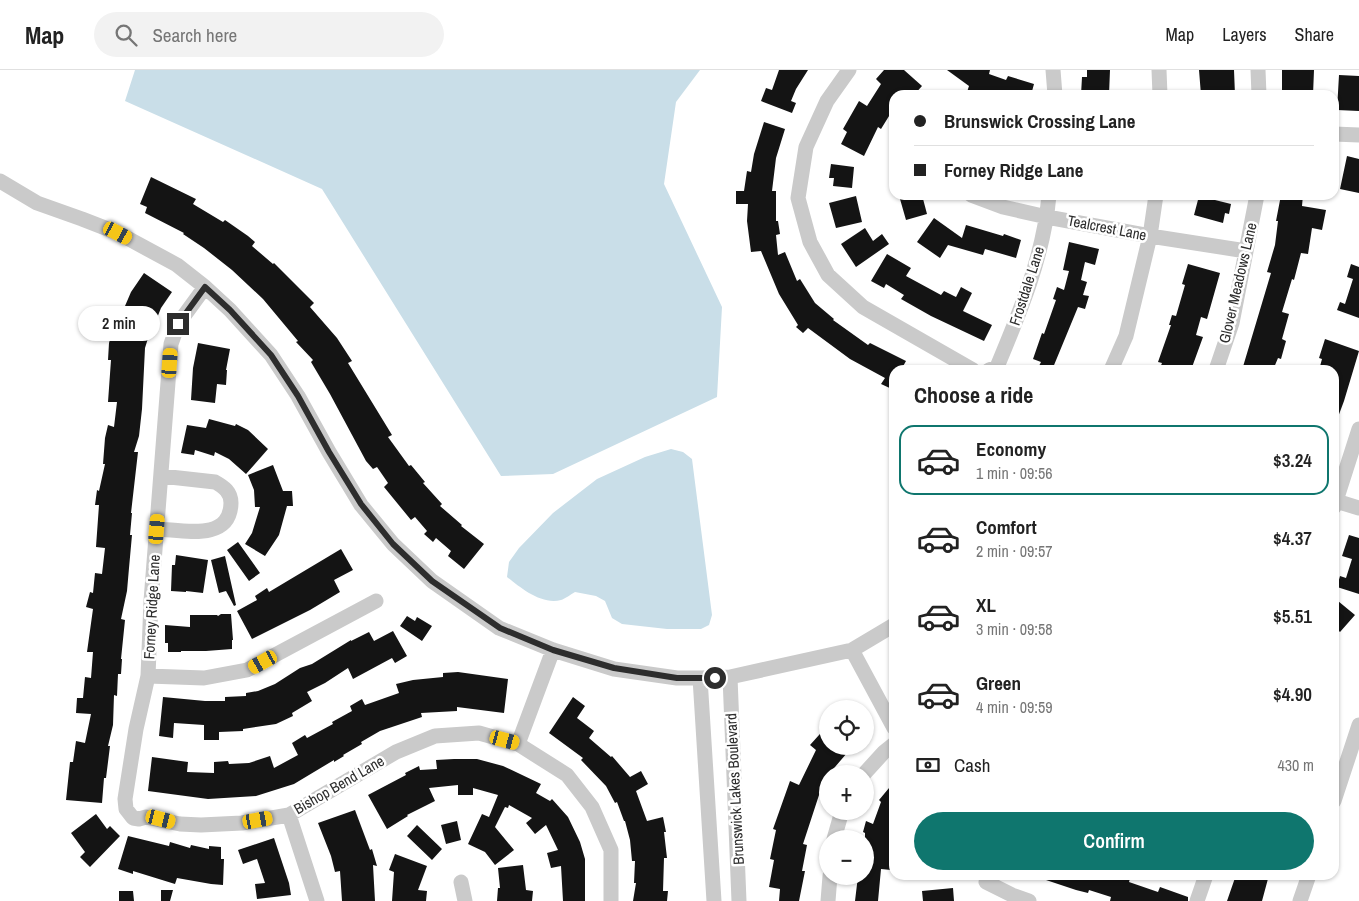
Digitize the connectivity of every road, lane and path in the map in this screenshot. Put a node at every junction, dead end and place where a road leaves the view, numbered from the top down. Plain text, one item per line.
1 (849, 70) edge
2 (1053, 70) edge
3 (1159, 70) edge
4 (1258, 70) edge
5 (1055, 90) edge
6 (1160, 90) edge
7 (1259, 90) edge
8 (1339, 134) edge
9 (1359, 135) edge
10 (0, 181) edge
11 (984, 200) edge
12 (1050, 200) edge
13 (1155, 200) edge
14 (1256, 200) edge
15 (1048, 217) junction
16 (1150, 236) junction
17 (1246, 251) junction
18 (205, 287) junction
19 (964, 365) edge
20 (998, 365) edge
21 (1113, 365) edge
22 (1218, 365) edge
23 (1359, 429) edge
24 (161, 476) junction
25 (1339, 492) edge
26 (1339, 505) edge
27 (1359, 508) edge
28 (157, 529) junction
29 (376, 600) dead end
30 (889, 628) edge
31 (553, 650) junction
32 (852, 650) junction
33 (148, 676) junction
34 (730, 677) junction
35 (700, 678) junction
36 (889, 719) edge
37 (1359, 725) edge
38 (518, 744) junction
39 (889, 748) edge
40 (872, 765) edge
41 (128, 786) joint
42 (1339, 786) edge
43 (288, 815) junction
44 (1204, 880) edge
45 (1307, 880) edge
46 (461, 882) dead end
47 (986, 882) dead end
48 (829, 885) edge
49 (317, 901) edge
50 (465, 901) edge
51 (611, 901) edge
52 (714, 901) edge
53 (739, 901) edge
54 (828, 901) edge
55 (1029, 901) edge
56 (1197, 901) edge
57 (1300, 901) edge

1 - 19 street
2 - 5 street
3 - 6 street
4 - 7 street
8 - 9 street
10 - 18 street
11 - 15 street, Tealcrest Lane
12 - 15 street, Frostdale Lane
13 - 16 street
14 - 17 street, Glover Meadows Lane
15 - 16 street, Tealcrest Lane
15 - 20 street, Frostdale Lane
16 - 17 street, Tealcrest Lane
16 - 21 street
17 - 22 street, Glover Meadows Lane
18 - 24 street, Forney Ridge Lane
18 - 31 street
23 - 25 street
24 - 28 street, Forney Ridge Lane
24 - 28 street
26 - 27 street
28 - 33 street, Forney Ridge Lane
29 - 33 street
30 - 32 street
31 - 35 street
31 - 38 street
32 - 34 street
32 - 36 street
33 - 41 street, Forney Ridge Lane
34 - 35 street
34 - 53 street, Brunswick Lakes Boulevard
35 - 52 street, Brunswick Lakes Boulevard
37 - 42 street
38 - 43 street, Bishop Bend Lane
38 - 51 street, Bishop Bend Lane
39 - 40 street
41 - 43 street, Bishop Bend Lane
43 - 49 street
44 - 56 street
45 - 57 street
46 - 50 street
47 - 55 street
48 - 54 street

